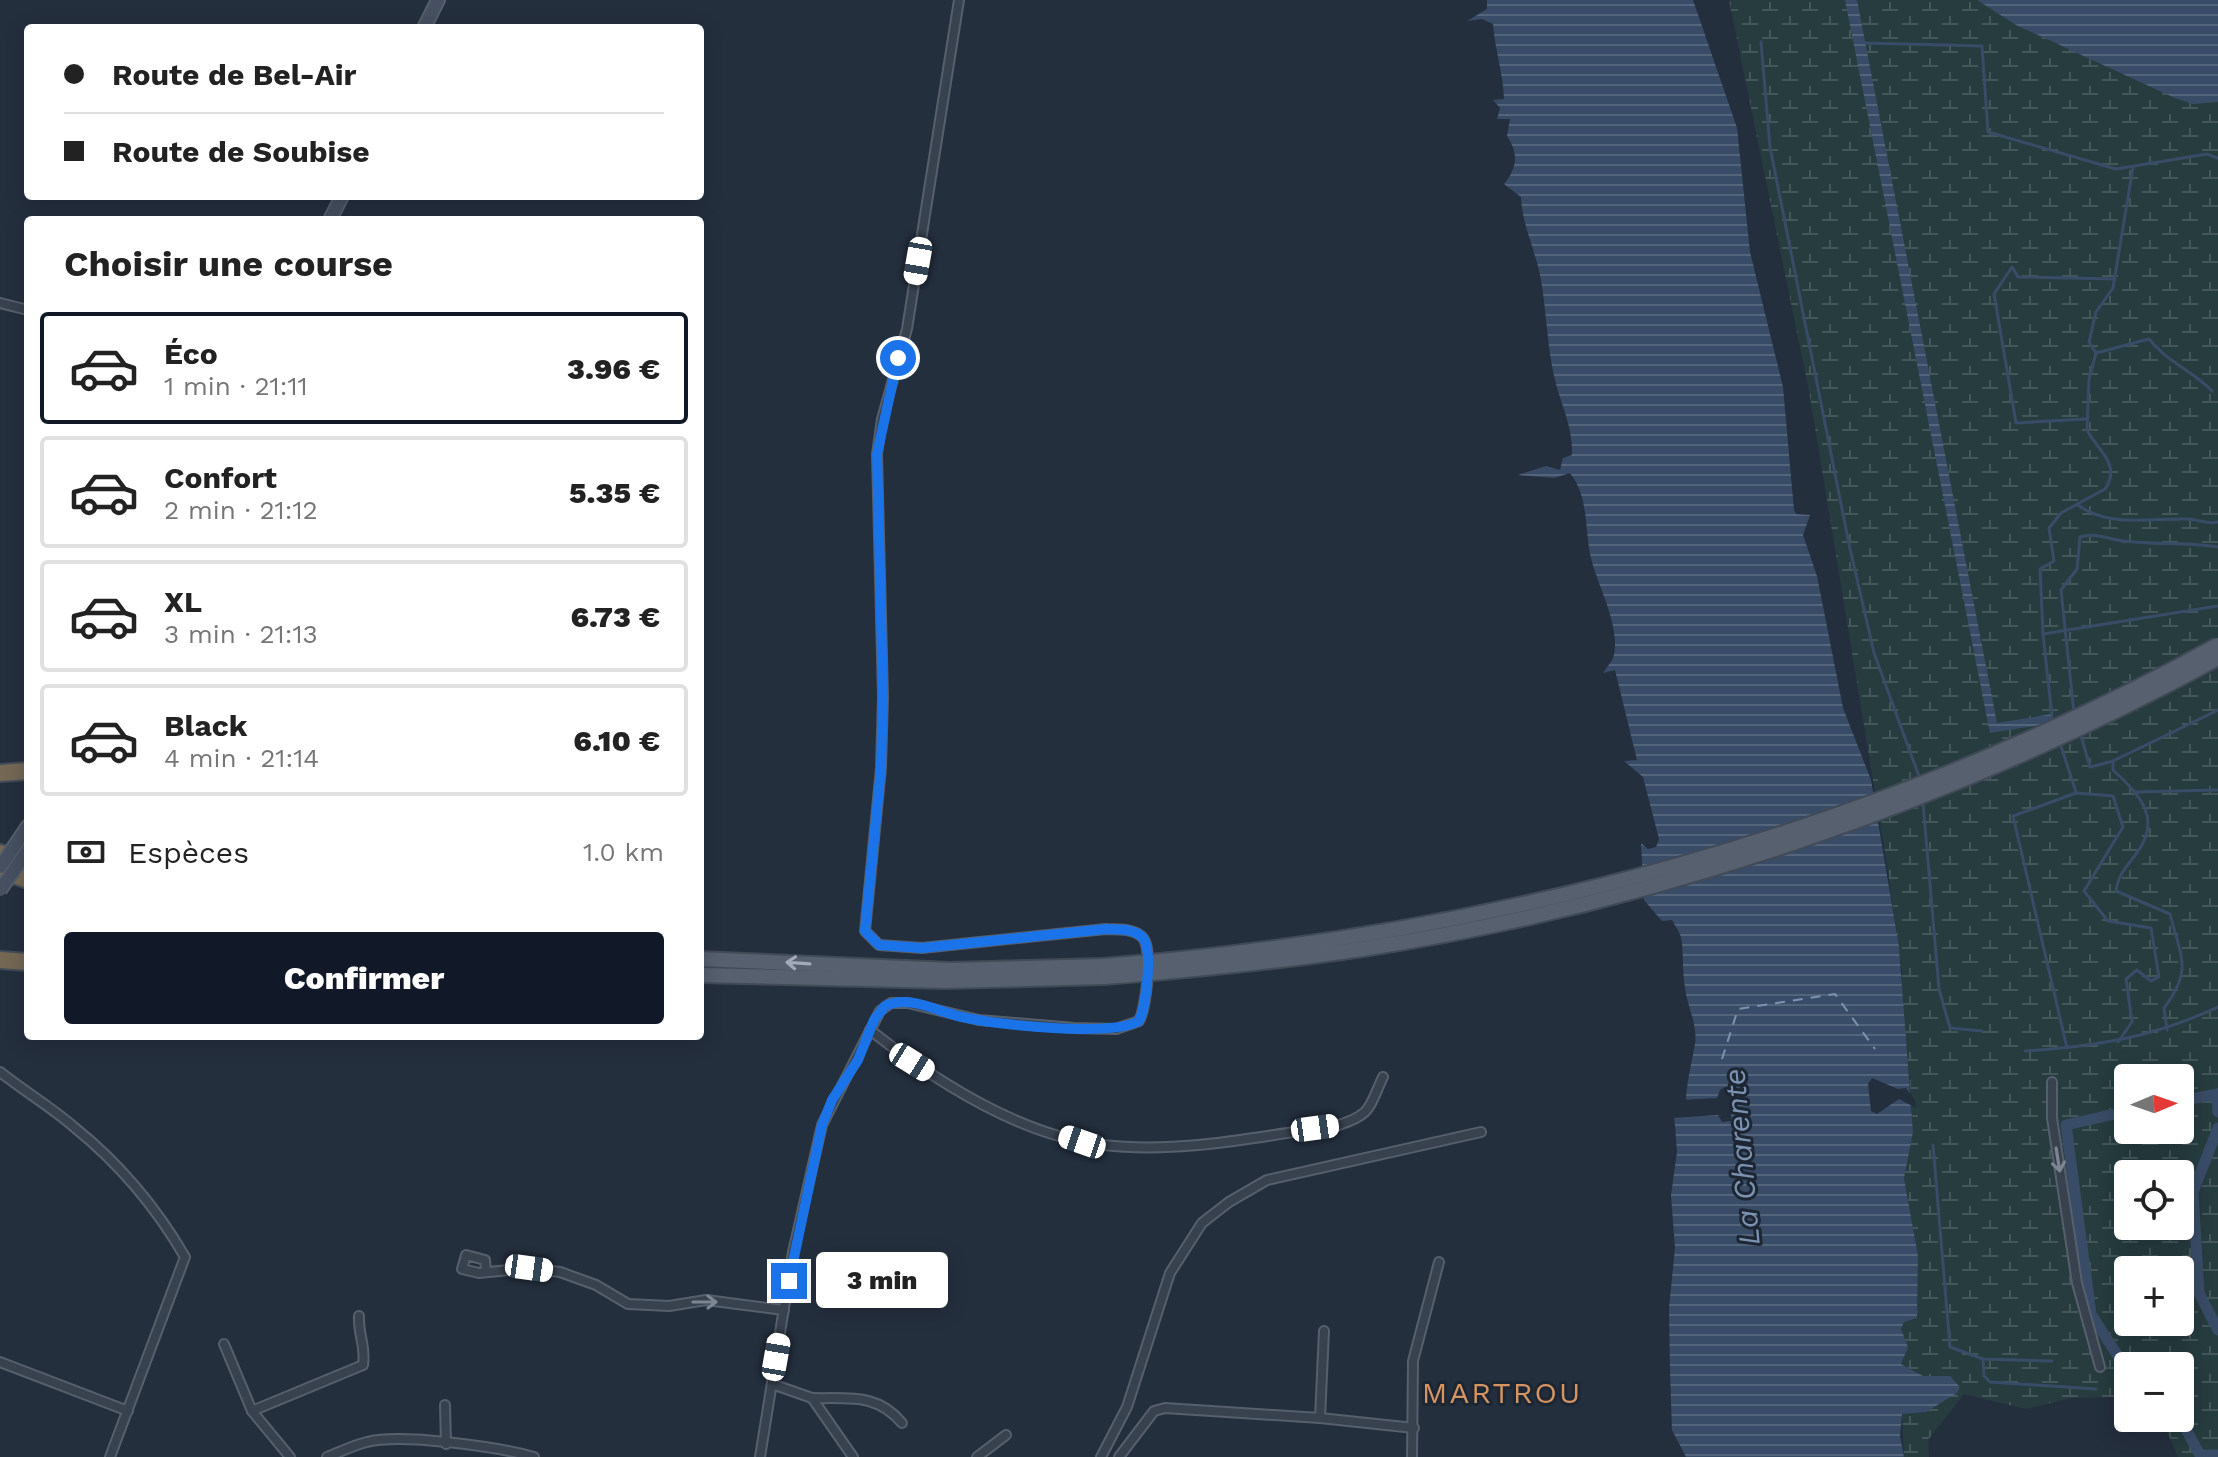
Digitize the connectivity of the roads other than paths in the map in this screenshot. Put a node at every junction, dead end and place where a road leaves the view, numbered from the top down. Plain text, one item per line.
1 (438, 0) edge
2 (959, 0) edge
3 (426, 24) edge
4 (0, 303) edge
5 (24, 309) edge
6 (2218, 645) edge
7 (2218, 658) edge
8 (24, 771) edge
9 (0, 773) edge
10 (24, 832) edge
11 (0, 853) edge
12 (24, 856) edge
13 (24, 862) edge
14 (0, 868) edge
15 (24, 878) edge
16 (0, 890) edge
17 (704, 959) edge
18 (0, 960) edge
19 (24, 962) edge
20 (1104, 972) junction
21 (704, 975) edge
22 (870, 1030) junction
23 (0, 1072) edge
24 (1383, 1077) dead end
25 (2052, 1082) dead end
26 (1481, 1132) dead end
27 (1439, 1262) dead end
28 (486, 1271) dead end
29 (784, 1310) junction
30 (359, 1316) dead end
31 (1324, 1331) dead end
32 (224, 1344) dead end
33 (0, 1362) edge
34 (2100, 1367) dead end
35 (772, 1384) junction
36 (812, 1398) junction
37 (445, 1405) dead end
38 (128, 1411) junction
39 (252, 1411) junction
40 (1320, 1418) junction
41 (902, 1423) dead end
42 (1414, 1428) junction
43 (1006, 1435) dead end
44 (446, 1444) junction
45 (110, 1457) edge
46 (290, 1457) edge
47 (327, 1457) edge
48 (534, 1457) edge
49 (760, 1457) edge
50 (853, 1457) edge
51 (977, 1457) edge
52 (1101, 1457) edge
53 (1119, 1457) edge
54 (1412, 1457) edge

1 - 3 main road
2 - 22 street
4 - 5 street
6 - 20 main road, bridge
7 - 20 main road, bridge
8 - 9 highway
10 - 14 main road, bridge
11 - 13 highway
12 - 16 main road, bridge
14 - 15 highway
20 -> 17 main road
18 - 19 highway
20 - 21 main road
22 - 24 street
22 - 29 street
23 - 38 street
25 -> 34 street
26 - 52 street
27 - 42 street
28 -> 29 street
29 - 35 street
30 - 39 street
31 - 40 street
32 - 39 street
33 - 38 street
35 - 36 street
35 - 49 street
36 - 41 street
36 - 50 street
37 - 44 street
38 - 45 street
39 - 46 street
40 - 42 street
40 - 53 street
42 - 54 street
43 - 51 street
44 - 47 street
44 - 48 street

